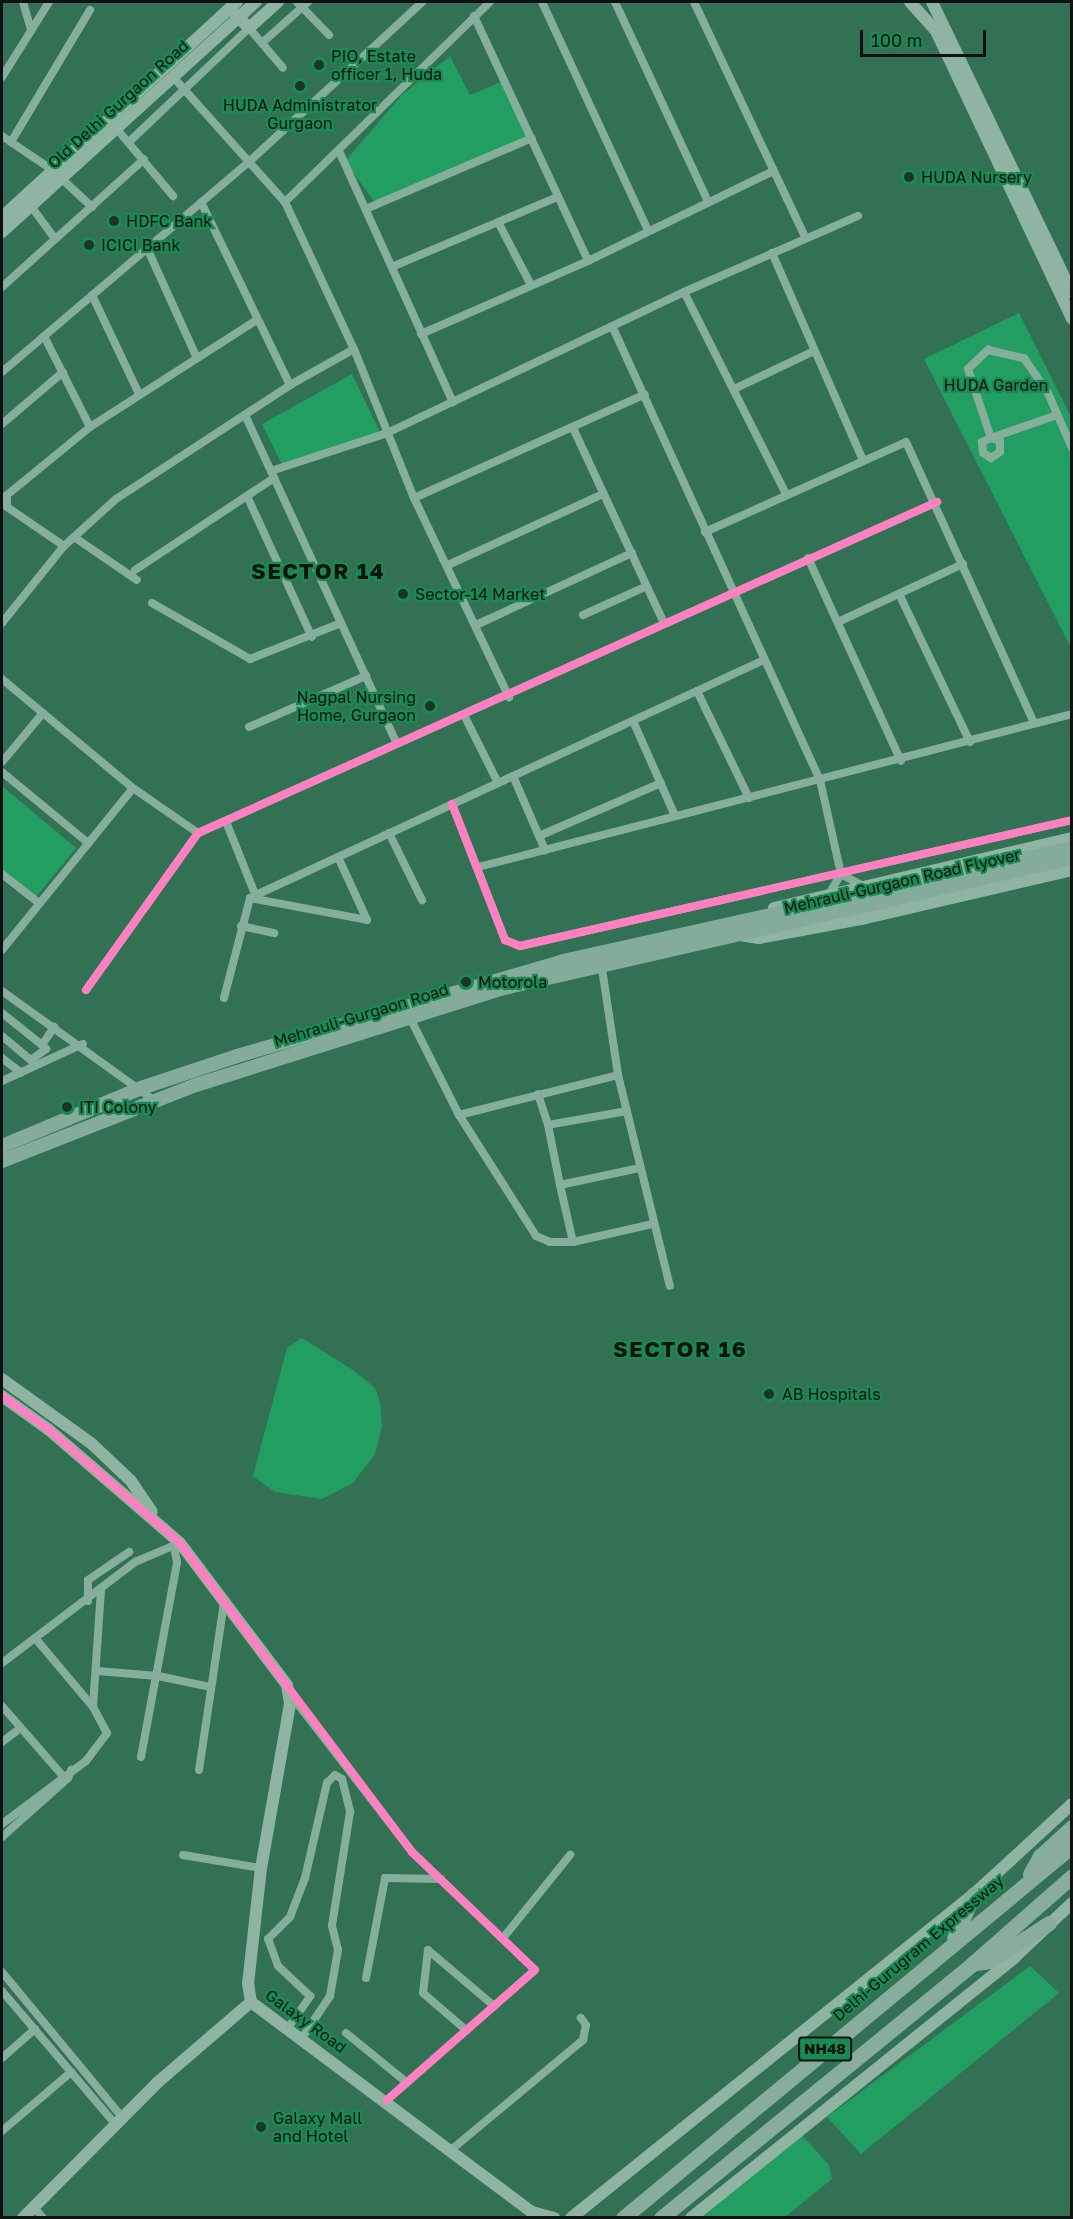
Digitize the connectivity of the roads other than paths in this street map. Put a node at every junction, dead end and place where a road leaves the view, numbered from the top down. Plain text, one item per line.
1 (23, 2) edge
2 (49, 2) edge
3 (256, 2) edge
4 (278, 2) edge
5 (422, 2) edge
6 (490, 2) edge
7 (542, 2) edge
8 (615, 2) edge
9 (694, 2) edge
10 (910, 2) edge
11 (922, 2) edge
12 (932, 2) edge
13 (942, 2) edge
14 (303, 3) edge
15 (235, 9) edge
16 (90, 10) dead end
17 (474, 16) junction
18 (249, 28) junction
19 (940, 29) junction
20 (31, 30) junction
21 (329, 34) dead end
22 (262, 43) junction
23 (283, 68) dead end
24 (2, 77) edge
25 (174, 78) junction
26 (185, 90) junction
27 (116, 128) junction
28 (2, 136) edge
29 (532, 138) junction
30 (130, 141) junction
31 (11, 142) junction
32 (339, 151) junction
33 (144, 159) junction
34 (251, 160) junction
35 (771, 172) junction
36 (56, 173) junction
37 (173, 196) dead end
38 (557, 197) junction
39 (708, 201) junction
40 (201, 202) junction
41 (285, 202) junction
42 (31, 206) junction
43 (92, 207) junction
44 (368, 208) junction
45 (858, 216) dead end
46 (2, 217) edge
47 (498, 222) junction
48 (648, 230) junction
49 (2, 232) edge
50 (805, 237) junction
51 (55, 239) junction
52 (147, 248) junction
53 (771, 253) junction
54 (588, 261) junction
55 (394, 266) junction
56 (531, 285) junction
57 (2, 287) edge
58 (684, 292) junction
59 (1071, 293) edge
60 (92, 295) junction
61 (1071, 320) edge
62 (255, 321) junction
63 (613, 328) junction
64 (422, 333) junction
65 (44, 336) junction
66 (354, 349) junction
67 (814, 351) junction
68 (196, 356) junction
69 (2, 372) edge
70 (63, 372) junction
71 (290, 385) junction
72 (734, 389) junction
73 (139, 394) junction
74 (645, 394) junction
75 (453, 402) junction
76 (245, 415) junction
77 (1057, 415) junction
78 (2, 424) edge
79 (90, 427) junction
80 (573, 428) junction
81 (387, 433) junction
82 (1071, 448) edge
83 (862, 458) junction
84 (273, 475) junction
85 (785, 492) junction
86 (603, 494) junction
87 (247, 496) junction
88 (414, 498) junction
89 (937, 502) junction
90 (705, 532) junction
91 (74, 537) junction
92 (64, 546) junction
93 (632, 553) junction
94 (808, 558) junction
95 (963, 564) junction
96 (448, 565) junction
97 (135, 570) dead end
98 (137, 580) dead end
99 (647, 586) junction
100 (732, 592) junction
101 (900, 596) junction
102 (152, 603) dead end
103 (583, 615) dead end
104 (663, 621) junction
105 (838, 622) junction
106 (2, 623) edge
107 (341, 623) junction
108 (476, 625) junction
109 (312, 637) junction
110 (764, 660) junction
111 (366, 676) junction
112 (2, 679) edge
113 (697, 691) junction
114 (509, 697) junction
115 (43, 713) junction
116 (1071, 714) edge
117 (464, 715) junction
118 (633, 721) junction
119 (1034, 723) junction
120 (249, 727) dead end
121 (970, 742) junction
122 (397, 744) junction
123 (901, 761) junction
124 (2, 762) edge
125 (2, 772) edge
126 (513, 776) junction
127 (820, 780) junction
128 (498, 783) junction
129 (661, 783) junction
130 (133, 788) junction
131 (749, 798) junction
132 (452, 804) junction
133 (675, 816) junction
134 (1071, 820) edge
135 (227, 824) junction
136 (198, 833) junction
137 (389, 833) junction
138 (539, 836) junction
139 (1071, 838) edge
140 (88, 843) junction
141 (1071, 848) edge
142 (545, 850) junction
143 (338, 857) junction
144 (1071, 858) edge
145 (478, 867) junction
146 (1071, 870) edge
147 (2, 874) edge
148 (841, 874) junction
149 (863, 886) junction
150 (829, 895) junction
151 (256, 897) junction
152 (422, 900) dead end
153 (39, 903) junction
154 (847, 906) junction
155 (241, 926) junction
156 (739, 929) junction
157 (274, 933) dead end
158 (2, 950) edge
159 (600, 959) junction
160 (86, 990) dead end
161 (2, 991) edge
162 (224, 998) dead end
163 (408, 1012) junction
164 (2, 1013) edge
165 (54, 1026) junction
166 (2, 1036) edge
167 (83, 1044) junction
168 (44, 1047) junction
169 (2, 1058) edge
170 (56, 1058) junction
171 (21, 1073) junction
172 (618, 1075) junction
173 (2, 1081) edge
174 (141, 1088) junction
175 (538, 1094) junction
176 (155, 1101) junction
177 (627, 1111) junction
178 (459, 1115) junction
179 (548, 1125) junction
180 (2, 1146) edge
181 (2, 1161) edge
182 (640, 1168) junction
183 (560, 1185) junction
184 (652, 1224) junction
185 (573, 1242) junction
186 (670, 1286) dead end
187 (2, 1380) edge
188 (2, 1396) edge
189 (158, 1520) junction
190 (177, 1545) junction
191 (129, 1552) dead end
192 (101, 1592) junction
193 (88, 1601) junction
194 (224, 1602) junction
195 (35, 1638) junction
196 (2, 1663) edge
197 (97, 1671) junction
198 (158, 1676) junction
199 (210, 1687) junction
200 (290, 1694) junction
201 (2, 1706) edge
202 (93, 1707) junction
203 (19, 1729) junction
204 (2, 1742) edge
205 (141, 1757) dead end
206 (70, 1770) junction
207 (199, 1770) dead end
208 (62, 1775) junction
209 (1071, 1804) edge
210 (2, 1824) edge
211 (1071, 1827) edge
212 (2, 1837) edge
213 (1071, 1846) edge
214 (183, 1855) dead end
215 (570, 1855) dead end
216 (261, 1868) junction
217 (1071, 1876) edge
218 (441, 1879) junction
219 (1027, 1880) junction
220 (974, 1894) junction
221 (1071, 1903) edge
222 (1049, 1923) junction
223 (503, 1938) junction
224 (951, 1943) junction
225 (972, 1964) junction
226 (3, 1978) edge
227 (366, 1978) dead end
228 (2, 1991) edge
229 (251, 2002) junction
230 (494, 2006) junction
231 (581, 2018) dead end
232 (288, 2028) junction
233 (35, 2030) junction
234 (466, 2030) junction
235 (346, 2033) dead end
236 (302, 2038) junction
237 (2, 2058) edge
238 (82, 2068) junction
239 (73, 2074) junction
240 (406, 2082) junction
241 (387, 2100) junction
242 (119, 2121) junction
243 (2, 2131) edge
244 (451, 2150) junction
245 (34, 2207) junction
246 (532, 2215) edge
247 (23, 2217) edge
248 (43, 2217) edge
249 (554, 2217) edge
250 (571, 2217) edge
251 (622, 2217) edge
252 (661, 2217) edge
253 (691, 2217) edge

1 - 20 street
2 - 20 street
3 - 15 main road, Old Delhi Gurgaon Road
4 - 18 main road
5 - 34 street
6 - 17 street
7 - 48 street
8 - 39 street
9 - 35 street
10 - 19 main road
11 - 19 main road
12 - 19 main road
13 - 19 main road
14 - 21 street
14 - 22 street
15 - 18 main road
15 - 25 main road, Old Delhi Gurgaon Road
15 - 36 main road, Old Delhi Gurgaon Road
16 - 31 street
17 - 29 street
17 - 32 street
18 - 22 street
18 - 26 street
19 - 59 main road
19 - 61 main road
20 - 24 street
22 - 23 street
25 - 26 street
25 - 27 main road, Old Delhi Gurgaon Road
26 - 30 street
26 - 34 street
27 - 30 street
27 - 36 main road, Old Delhi Gurgaon Road
28 - 31 street
29 - 38 street
29 - 44 street
30 - 33 street
31 - 36 street
32 - 41 street
32 - 44 street
33 - 37 street
33 - 43 street
34 - 40 street
34 - 41 street
35 - 39 street
35 - 50 street
36 - 42 main road, Old Delhi Gurgaon Road
36 - 43 street
36 - 46 main road, Old Delhi Gurgaon Road
38 - 47 street
38 - 54 street
39 - 48 street
40 - 52 street
40 - 62 street
41 - 66 street
42 - 49 main road, Old Delhi Gurgaon Road
42 - 51 street
43 - 51 street
44 - 55 street
45 - 50 street
47 - 55 street
47 - 56 street
48 - 54 street
50 - 53 street
51 - 57 street
52 - 60 street
52 - 68 street
53 - 58 street
53 - 67 street
54 - 56 street
55 - 64 street
56 - 64 street
58 - 63 street
58 - 72 street
60 - 65 street
60 - 73 street
62 - 68 street
62 - 71 street
63 - 74 street
63 - 75 street
64 - 75 street
65 - 69 street
65 - 70 street
66 - 71 street
66 - 81 street
67 - 72 street
67 - 83 street
68 - 73 street
70 - 78 street
70 - 79 street
71 - 76 street
72 - 85 street
73 - 79 street
74 - 80 street
74 - 90 street
75 - 81 street
76 - 84 street
76 - 91 street
77 - 77 street
77 - 82 street
79 - 92 street
80 - 86 street
80 - 88 street
81 - 84 street
81 - 88 street
83 - 85 street
83 - 89 street
84 - 87 street
84 - 107 street
85 - 90 street
86 - 93 street
86 - 96 street
87 - 97 street
87 - 109 street
88 - 96 street
89 - 94 street
89 - 95 street
90 - 100 street
91 - 92 street
91 - 98 street
92 - 106 street
93 - 99 street
93 - 108 street
94 - 100 street
94 - 105 street
95 - 101 street
95 - 119 street
96 - 108 street
99 - 103 street
99 - 104 street
100 - 104 street
100 - 110 street
101 - 105 street
101 - 121 street
102 - 109 street
104 - 114 street
105 - 123 street
107 - 109 street
107 - 111 street
108 - 114 street
110 - 113 street
110 - 127 street
111 - 120 street
111 - 122 street
112 - 115 street
113 - 118 street
113 - 131 street
114 - 117 street
115 - 124 street
115 - 130 street
116 - 119 street
117 - 122 street
117 - 128 street
118 - 126 street
118 - 129 street
119 - 121 street
121 - 123 street
122 - 135 street
123 - 127 street
125 - 140 street
126 - 128 street
126 - 138 street
127 - 131 street
127 - 148 street
128 - 132 street
129 - 133 street
129 - 138 street
130 - 136 street
130 - 140 street
131 - 133 street
132 - 137 street
132 - 145 street
133 - 142 street
134 - 148 street
135 - 136 street
135 - 151 street
136 - 160 street
137 - 143 street
137 - 152 street
138 - 142 street
139 - 149 main road
140 - 153 street
141 - 154 main road, Mehrauli-Gurgaon Road Flyover
142 - 145 street
143 - 151 street
143 - 151 street
144 - 154 main road, Mehrauli-Gurgaon Road Flyover
145 - 148 street
146 - 156 main road
147 - 153 street
148 - 149 street
148 - 150 street
149 - 150 main road
150 - 156 main road
151 - 155 street
153 - 158 street
154 - 156 main road, Mehrauli-Gurgaon Road Flyover
155 - 157 street
155 - 162 street
156 - 159 main road, Mehrauli-Gurgaon Road
159 - 163 main road, Mehrauli-Gurgaon Road
159 - 172 street
161 - 165 street
163 - 174 main road, Mehrauli-Gurgaon Road
163 - 176 main road, Mehrauli-Gurgaon Road
163 - 178 street
164 - 168 street
165 - 167 street
165 - 168 street
166 - 168 street
167 - 170 street
167 - 174 street
168 - 170 street
169 - 171 street
170 - 171 street
171 - 173 street
172 - 175 street
172 - 177 street
174 - 176 street
174 - 180 main road, Mehrauli-Gurgaon Road
175 - 178 street
175 - 179 street
176 - 181 main road, Mehrauli-Gurgaon Road
177 - 179 street
177 - 182 street
178 - 185 street
179 - 183 street
182 - 183 street
182 - 184 street
183 - 185 street
184 - 185 street
184 - 186 street
187 - 189 main road
188 - 189 main road
189 - 190 main road
190 - 192 street
190 - 194 main road
190 - 198 street
191 - 193 street
192 - 193 street
192 - 197 street
193 - 195 street
194 - 199 street
194 - 200 main road
195 - 196 street
195 - 202 street
197 - 198 street
197 - 202 street
198 - 199 street
198 - 205 street
199 - 207 street
200 - 216 main road, Galaxy Road
200 - 218 street
201 - 203 street
202 - 206 street
203 - 204 street
203 - 208 street
206 - 208 street
206 - 212 street
208 - 210 street
209 - 220 main road
211 - 219 highway
213 - 219 highway, Delhi-Gurugram Expressway / NH48
214 - 216 street
215 - 223 street
216 - 229 main road, Galaxy Road
217 - 225 highway, NH48
218 - 223 street
218 - 227 street
219 - 224 highway, Delhi-Gurugram Expressway / NH48
220 - 224 highway
220 - 250 main road
221 - 222 main road
222 - 225 highway
222 - 253 main road
223 - 230 street
224 - 251 highway, Delhi-Gurugram Expressway / NH48
225 - 252 highway, NH48
226 - 238 street
228 - 233 street
229 - 232 main road, Galaxy Road
229 - 242 main road
230 - 234 street
230 - 234 street
231 - 244 street
232 - 236 main road, Galaxy Road
232 - 236 street
233 - 237 street
233 - 239 street
234 - 240 street
235 - 240 street
236 - 241 main road, Galaxy Road
238 - 239 street
238 - 242 street
239 - 242 street
239 - 243 street
240 - 241 street
241 - 244 main road, Galaxy Road
242 - 245 main road
244 - 246 main road, Galaxy Road
245 - 247 main road
245 - 248 street
246 - 249 main road, Galaxy Road

